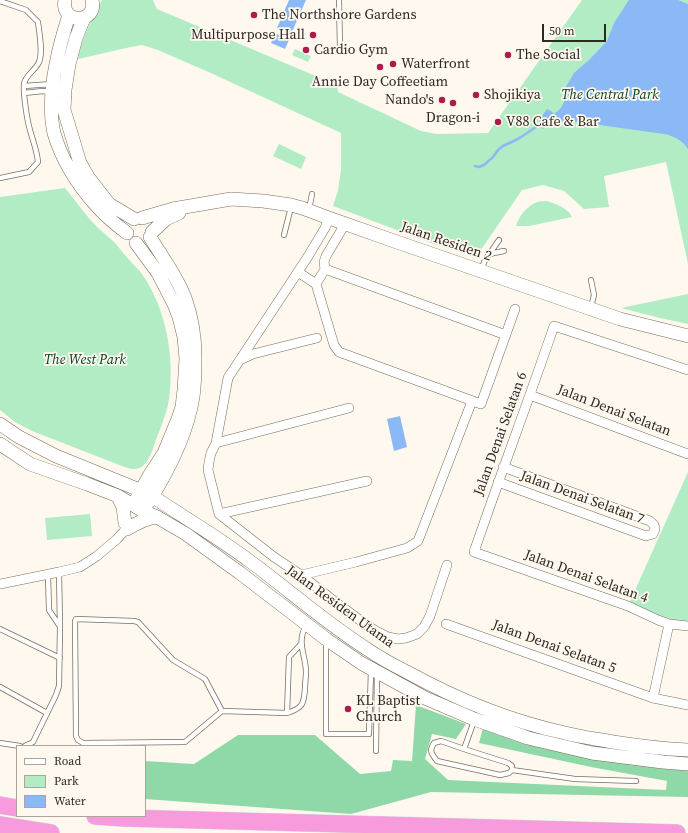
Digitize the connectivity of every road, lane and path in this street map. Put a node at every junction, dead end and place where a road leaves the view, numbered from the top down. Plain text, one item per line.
1 (92, 0) edge
2 (339, 0) edge
3 (0, 1) edge
4 (63, 1) edge
5 (69, 15) junction
6 (84, 18) junction
7 (340, 48) dead end
8 (24, 86) junction
9 (52, 88) junction
10 (24, 93) junction
11 (0, 178) edge
12 (312, 194) dead end
13 (291, 205) junction
14 (190, 206) junction
15 (309, 211) junction
16 (329, 218) junction
17 (138, 219) junction
18 (345, 224) junction
19 (127, 232) junction
20 (151, 235) junction
21 (284, 235) dead end
22 (499, 240) dead end
23 (136, 243) junction
24 (504, 251) dead end
25 (488, 255) junction
26 (325, 269) junction
27 (482, 271) junction
28 (298, 272) junction
29 (591, 280) dead end
30 (316, 284) junction
31 (515, 309) dead end
32 (590, 309) junction
33 (506, 335) junction
34 (688, 336) edge
35 (317, 338) dead end
36 (239, 361) junction
37 (688, 370) edge
38 (530, 395) junction
39 (472, 400) junction
40 (349, 408) dead end
41 (0, 424) edge
42 (216, 442) junction
43 (0, 444) edge
44 (688, 454) edge
45 (503, 467) junction
46 (166, 472) junction
47 (149, 476) junction
48 (117, 481) junction
49 (367, 481) dead end
50 (498, 482) junction
51 (147, 493) junction
52 (118, 496) junction
53 (138, 508) junction
54 (176, 511) junction
55 (219, 514) junction
56 (157, 517) junction
57 (126, 526) junction
58 (474, 552) joint
59 (447, 565) dead end
60 (59, 572) junction
61 (48, 574) junction
62 (301, 575) junction
63 (0, 584) edge
64 (317, 613) junction
65 (307, 624) junction
66 (446, 624) dead end
67 (669, 624) junction
68 (688, 626) edge
69 (60, 627) junction
70 (0, 629) edge
71 (326, 639) junction
72 (301, 644) junction
73 (378, 656) junction
74 (60, 658) junction
75 (374, 670) junction
76 (0, 687) edge
77 (653, 698) junction
78 (688, 705) edge
79 (222, 710) junction
80 (47, 713) junction
81 (287, 713) junction
82 (474, 719) junction
83 (0, 743) edge
84 (16, 745) edge
85 (28, 745) edge
86 (464, 749) junction
87 (688, 750) edge
88 (376, 751) dead end
89 (688, 764) edge
90 (512, 770) junction
91 (636, 781) dead end
92 (0, 805) edge
93 (16, 808) edge
94 (113, 817) edge
95 (0, 825) edge
96 (51, 833) edge
97 (677, 833) edge

1 - 6 street
2 - 7 lane
3 - 8 lane
4 - 5 street
5 - 6 street
5 - 9 street
6 - 17 street
8 - 9 lane
8 - 10 lane
9 - 10 lane
9 - 19 street
10 - 11 lane
12 - 15 lane
13 - 14 street, Jalan Residen 2
13 - 15 street, Jalan Residen 2
13 - 21 lane
14 - 17 street, Jalan Residen 2
14 - 20 street, Jalan Residen 2
15 - 16 street, Jalan Residen 2
16 - 18 street, Jalan Residen 2
16 - 28 street
17 - 19 street
17 - 20 street
18 - 26 street
18 - 27 street, Jalan Residen 2
19 - 23 street
20 - 23 street
20 - 46 street
22 - 25 lane
23 - 47 street
24 - 25 lane
25 - 27 lane
26 - 30 street
26 - 33 street
27 - 32 street, Jalan Residen 2
28 - 30 street
28 - 36 street
29 - 32 lane
30 - 39 street
31 - 33 street
32 - 34 street, Jalan Residen 2
33 - 39 street
35 - 36 street
36 - 42 street
37 - 38 street, Jalan Denai Selatan 6
38 - 44 street, Jalan Denai Selatan
38 - 45 street, Jalan Denai Selatan 6
39 - 62 street
40 - 42 street
41 - 48 street, Jalan Residen Utama
42 - 55 street
43 - 52 street
45 - 50 street, Jalan Denai Selatan 6
45 - 50 street, Jalan Denai Selatan 7
46 - 51 street
46 - 54 street
47 - 48 street
47 - 51 street
48 - 51 street, Jalan Residen Utama
49 - 55 street
50 - 58 street, Jalan Denai Selatan 6
51 - 53 street
51 - 54 street, Jalan Residen Utama
52 - 53 street
52 - 57 street
53 - 56 street
53 - 57 street
54 - 64 street, Jalan Residen Utama
55 - 62 street
56 - 57 street
56 - 65 street
57 - 60 street
58 - 67 street, Jalan Denai Selatan 4
59 - 62 street
60 - 61 street
60 - 69 lane
61 - 63 street
61 - 69 lane
64 - 65 street
64 - 73 street, Jalan Residen Utama
65 - 71 street
65 - 72 lane
66 - 77 street, Jalan Denai Selatan 5
67 - 68 street, Jalan Denai Selatan 4
67 - 77 street
69 - 74 lane
70 - 74 lane
71 - 75 street
71 - 75 lane
72 - 81 lane
72 - 81 lane
73 - 75 lane
73 - 87 street, Jalan Residen Utama
74 - 80 lane
75 - 82 street
75 - 88 lane
76 - 80 lane
77 - 78 street, Jalan Denai Selatan 5
79 - 79 lane
79 - 81 lane
80 - 85 lane
82 - 86 lane
82 - 89 street
83 - 84 lane
86 - 90 lane
86 - 90 lane
90 - 91 lane
92 - 93 highway
94 - 97 highway
95 - 96 highway

